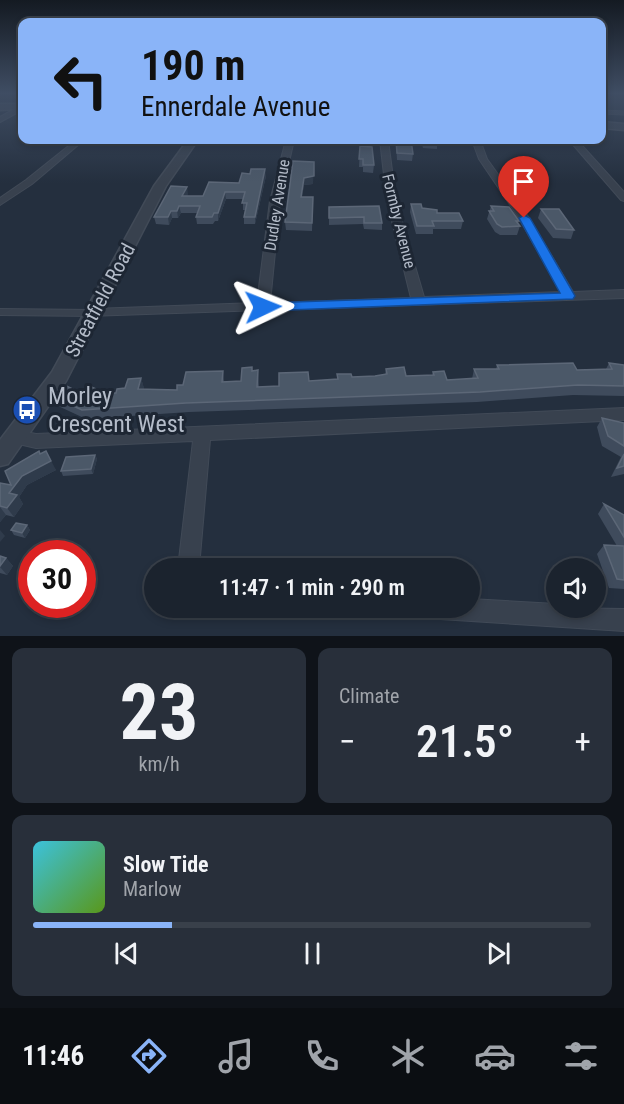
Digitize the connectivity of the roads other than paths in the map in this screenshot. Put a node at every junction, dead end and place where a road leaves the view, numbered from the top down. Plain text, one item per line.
1 (606, 125) edge
2 (624, 127) edge
3 (75, 144) edge
4 (190, 144) edge
5 (289, 144) edge
6 (384, 144) edge
7 (477, 144) edge
8 (577, 144) edge
9 (624, 198) edge
10 (0, 202) edge
11 (624, 294) edge
12 (569, 296) junction
13 (419, 302) junction
14 (263, 307) junction
15 (0, 312) edge
16 (93, 313) junction
17 (624, 414) edge
18 (202, 433) junction
19 (16, 437) junction
20 (0, 457) edge
21 (190, 558) edge
22 (480, 611) edge
23 (624, 620) edge

1 - 2 street
3 - 10 street
4 - 16 street, Streatfield Road
5 - 14 street, Dudley Avenue
6 - 13 street, Formby Avenue
7 - 12 street
8 - 9 street
11 - 12 street
12 - 13 street
13 - 14 street
14 - 16 street
15 - 16 lane
16 - 19 street, Streatfield Road
17 - 18 street
18 - 19 street
18 - 21 street
19 - 20 street, Streatfield Road
22 - 23 street

